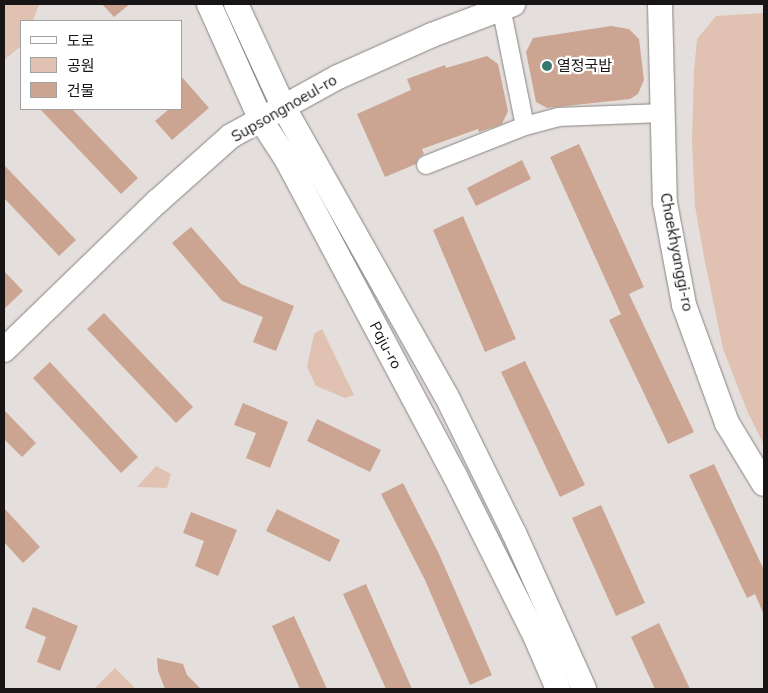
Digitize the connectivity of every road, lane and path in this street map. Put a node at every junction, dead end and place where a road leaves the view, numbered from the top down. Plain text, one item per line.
1 (209, 4) edge
2 (236, 4) edge
3 (660, 4) edge
4 (507, 5) edge
5 (284, 108) junction
6 (662, 113) junction
7 (261, 120) junction
8 (524, 126) junction
9 (426, 165) dead end
10 (4, 350) edge
11 (764, 484) edge
12 (558, 689) edge
13 (584, 689) edge

1 - 7 main road, Paju-ro
2 - 5 main road, Paju-ro
3 - 6 main road, Chaekhyanggi-ro
4 - 5 main road, Supsongnoeul-ro
4 - 8 street
5 - 7 main road, Supsongnoeul-ro
5 - 13 main road, Paju-ro
6 - 8 street
6 - 11 main road, Chaekhyanggi-ro
7 - 10 main road, Supsongnoeul-ro
7 - 12 main road, Paju-ro
8 - 9 street

